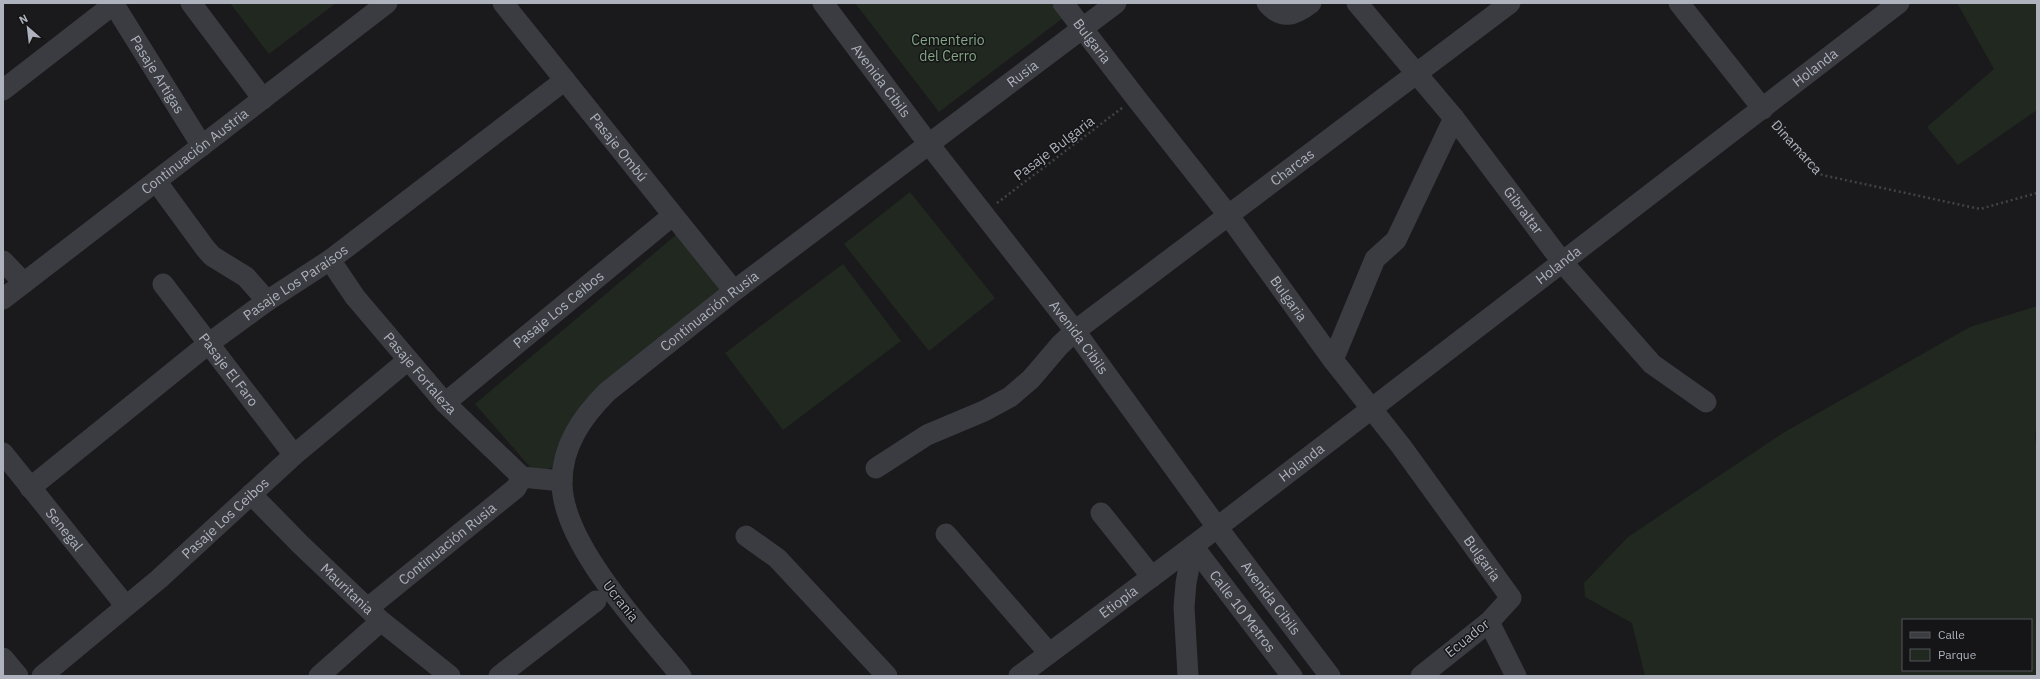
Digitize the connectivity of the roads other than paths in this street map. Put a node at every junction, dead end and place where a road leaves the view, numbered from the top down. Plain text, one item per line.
1 (191, 3) edge
2 (387, 3) edge
3 (503, 3) edge
4 (823, 3) edge
5 (1063, 3) edge
6 (1116, 3) edge
7 (1267, 3) edge
8 (1311, 3) edge
9 (1358, 3) edge
10 (1510, 3) edge
11 (1679, 3) edge
12 (1898, 3) edge
13 (113, 4) edge
14 (1082, 28) junction
15 (1417, 74) junction
16 (565, 80) junction
17 (3, 90) edge
18 (263, 99) junction
19 (1763, 109) junction
20 (1454, 118) junction
21 (928, 143) junction
22 (202, 146) junction
23 (156, 181) junction
24 (672, 216) junction
25 (1229, 216) junction
26 (330, 260) junction
27 (3, 261) edge
28 (1563, 263) junction
29 (24, 283) junction
30 (163, 284) dead end
31 (734, 291) junction
32 (3, 299) edge
33 (267, 301) junction
34 (1075, 331) junction
35 (208, 344) junction
36 (408, 360) junction
37 (1333, 360) junction
38 (445, 402) junction
39 (1706, 402) dead end
40 (1371, 409) junction
41 (3, 453) edge
42 (294, 455) junction
43 (876, 468) dead end
44 (522, 476) junction
45 (562, 481) junction
46 (30, 488) junction
47 (251, 494) junction
48 (1101, 513) dead end
49 (571, 521) joint
50 (1218, 527) junction
51 (946, 534) dead end
52 (746, 536) dead end
53 (1193, 546) junction
54 (1152, 577) junction
55 (1511, 598) joint
56 (596, 601) dead end
57 (125, 605) junction
58 (374, 615) junction
59 (1489, 622) junction
60 (1049, 653) junction
61 (3, 658) edge
62 (18, 676) edge
63 (42, 676) edge
64 (319, 676) edge
65 (450, 676) edge
66 (499, 676) edge
67 (681, 676) edge
68 (887, 676) edge
69 (1019, 676) edge
70 (1188, 676) edge
71 (1292, 676) edge
72 (1330, 676) edge
73 (1421, 676) edge
74 (1516, 676) edge

1 - 18 street
2 - 18 street, Continuación Austria
3 - 16 street, Pasaje Ombú
4 - 21 street, Avenida Cibils
5 - 14 street, Bulgaria
6 - 14 street, Rusia
7 - 8 street
9 - 15 street, Gibraltar
10 - 15 street, Charcas
11 - 19 street, Dinamarca
12 - 19 street, Holanda
13 - 17 street
13 - 22 street, Pasaje Artigas
14 - 21 street, Rusia
14 - 25 street, Bulgaria
15 - 20 street, Gibraltar
15 - 25 street, Charcas
16 - 24 street, Pasaje Ombú
16 - 26 street, Pasaje Los Paraísos
18 - 22 street, Continuación Austria
19 - 28 street, Holanda
20 - 28 street, Gibraltar
20 - 37 street
21 - 31 street, Continuación Rusia
21 - 34 street, Avenida Cibils
22 - 23 street, Continuación Austria
23 - 29 street, Continuación Austria
23 - 33 street
24 - 31 street, Pasaje Ombú
24 - 38 street, Pasaje Los Ceibos
25 - 34 street, Charcas
25 - 37 street, Bulgaria
26 - 33 street, Pasaje Los Paraísos
26 - 36 street, Pasaje Fortaleza
27 - 29 street
28 - 39 street, Gibraltar
28 - 40 street, Holanda
29 - 32 street, Continuación Austria
30 - 35 street, Pasaje El Faro
31 - 45 street, Continuación Rusia
33 - 35 street, Pasaje Los Paraísos
34 - 43 street, Charcas
34 - 50 street, Avenida Cibils
35 - 42 street, Pasaje El Faro
35 - 46 street, Pasaje Los Paraísos
36 - 38 street, Pasaje Fortaleza
36 - 42 street, Pasaje Los Ceibos
37 - 40 street, Bulgaria
38 - 44 street, Pasaje Fortaleza
40 - 50 street, Holanda
40 - 55 street, Bulgaria
41 - 46 street, Senegal
42 - 47 street, Pasaje Los Ceibos
44 - 45 street
44 - 58 street, Continuación Rusia
45 - 49 street, Continuación Rusia
46 - 57 street, Senegal
47 - 57 street, Pasaje Los Ceibos
47 - 58 street, Mauritania
48 - 54 street
49 - 67 street, Ucrania
50 - 53 street, Etiopía
50 - 72 street, Avenida Cibils
51 - 60 street
52 - 68 street
53 - 54 street, Etiopía
53 - 70 street
53 - 71 street, Calle 10 Metros
54 - 60 street, Etiopía
55 - 59 street, Ecuador
56 - 66 street
57 - 63 street, Pasaje Los Ceibos
58 - 64 street, Continuación Rusia
58 - 65 street, Mauritania
59 - 73 street, Ecuador
59 - 74 street
60 - 69 street, Etiopía
61 - 62 street

